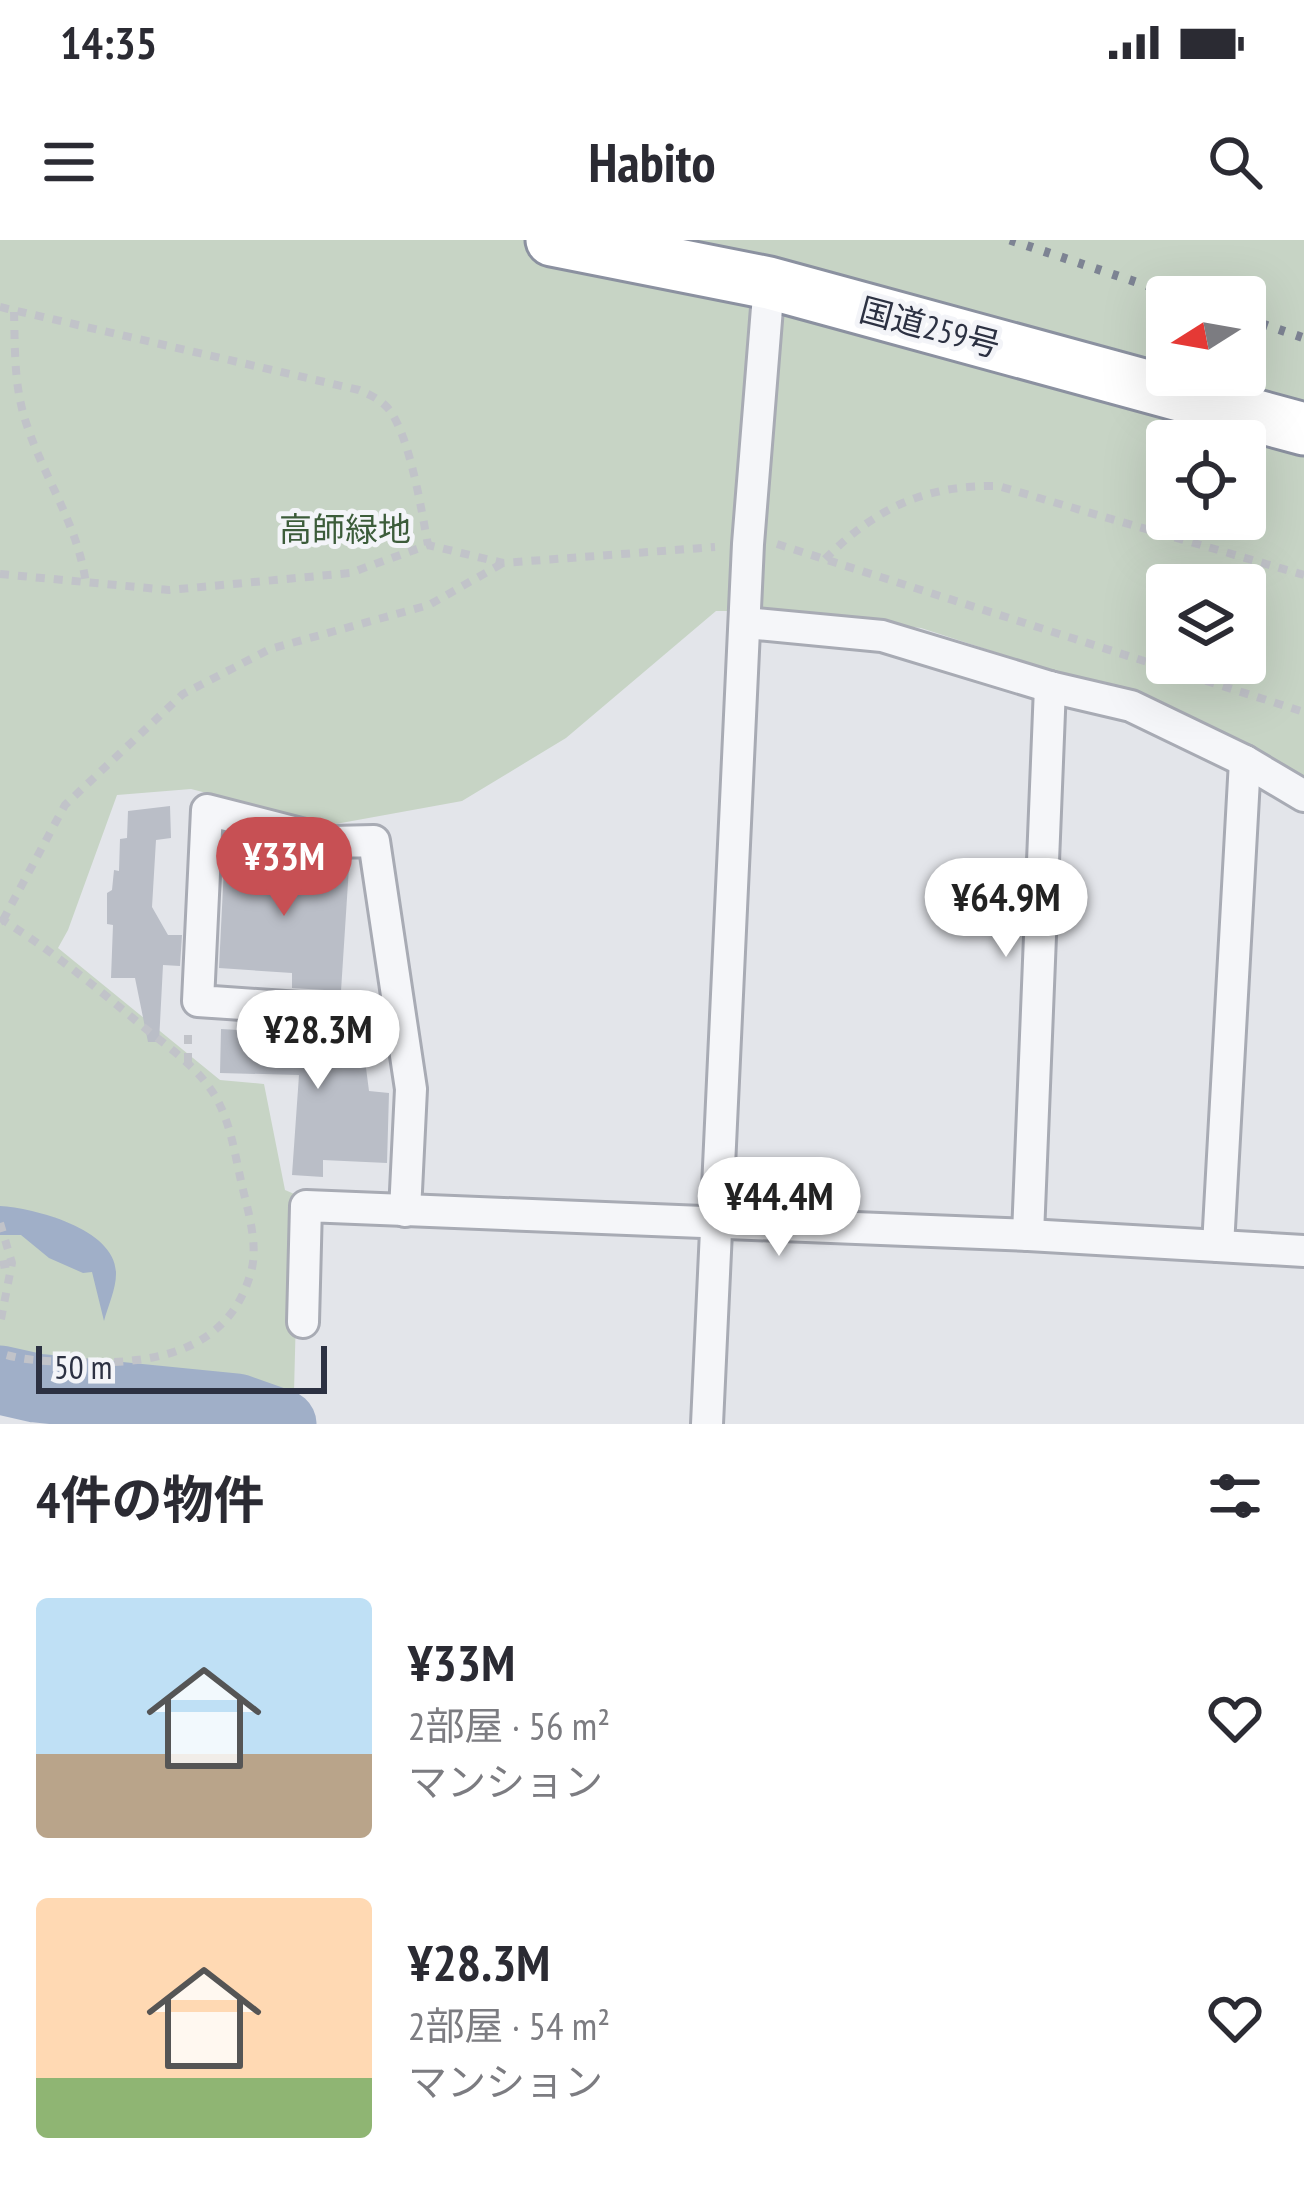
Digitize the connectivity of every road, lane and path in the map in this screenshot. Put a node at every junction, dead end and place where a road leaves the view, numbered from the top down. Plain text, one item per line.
1 (552, 240) edge
2 (769, 283) junction
3 (0, 307) edge
4 (14, 312) junction
5 (1304, 429) edge
6 (748, 544) junction
7 (428, 545) junction
8 (825, 559) junction
9 (503, 562) junction
10 (0, 574) edge
11 (1304, 575) edge
12 (86, 584) junction
13 (746, 623) junction
14 (1050, 687) junction
15 (1304, 712) edge
16 (1245, 761) junction
17 (1304, 796) edge
18 (2, 921) edge
19 (189, 1012) dead end
20 (400, 1015) junction
21 (188, 1063) junction
22 (406, 1211) junction
23 (0, 1223) edge
24 (717, 1223) junction
25 (1028, 1235) junction
26 (4, 1244) edge
27 (1218, 1246) junction
28 (1304, 1251) edge
29 (12, 1263) junction
30 (0, 1265) edge
31 (303, 1322) dead end
32 (0, 1324) edge
33 (0, 1353) edge
34 (707, 1424) edge

1 - 2 highway, 国道259号
2 - 5 highway, 国道259号
2 - 6 street
3 - 4 path
4 - 7 path
4 - 12 path
6 - 8 path
6 - 9 path
6 - 13 street
7 - 9 path
7 - 12 path
8 - 11 path
8 - 15 path
9 - 18 path
10 - 12 path
13 - 14 street
13 - 24 street
14 - 16 street
14 - 25 street
16 - 17 street
16 - 27 street
18 - 21 path
19 - 21 path
20 - 20 street
20 - 22 street
21 - 33 path
22 - 24 street
22 - 31 street
23 - 26 path
24 - 25 street
24 - 34 street
25 - 27 street
26 - 29 path
27 - 28 street
29 - 30 path
29 - 32 path

